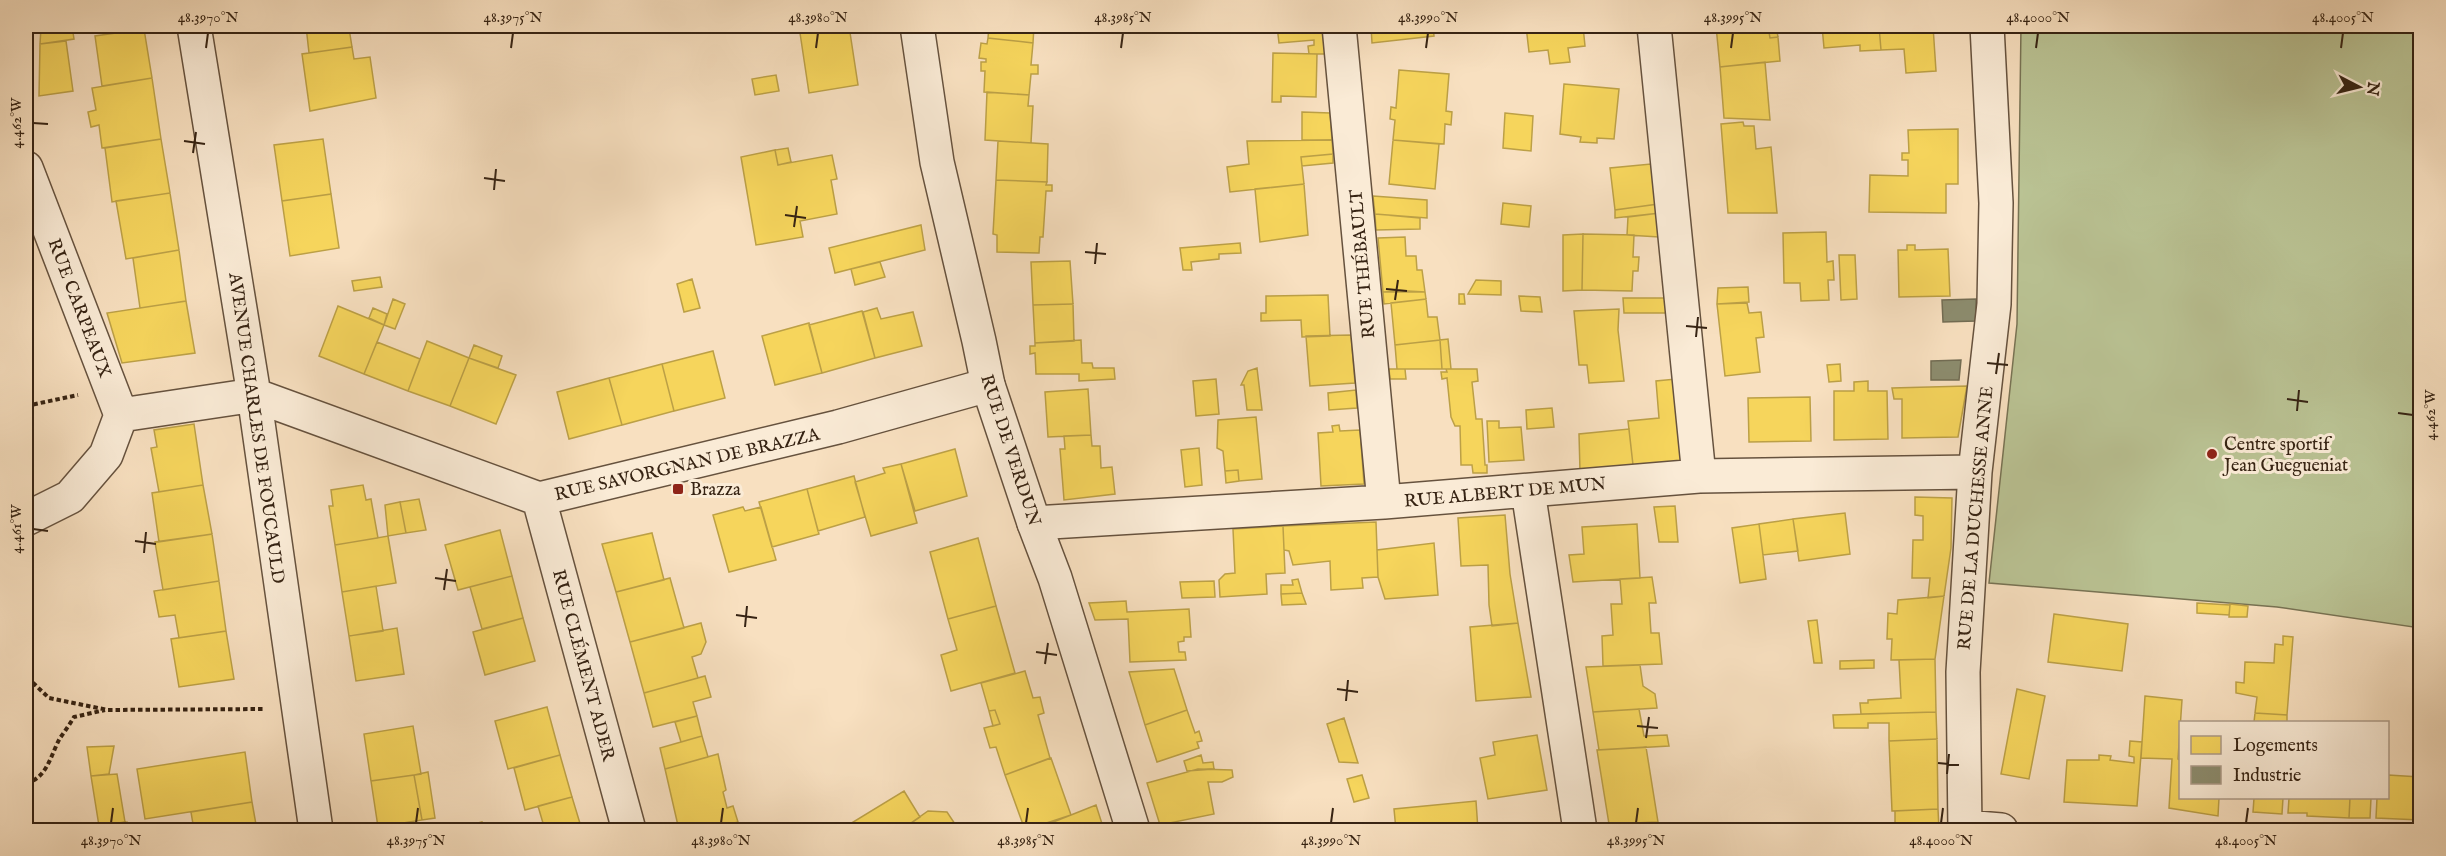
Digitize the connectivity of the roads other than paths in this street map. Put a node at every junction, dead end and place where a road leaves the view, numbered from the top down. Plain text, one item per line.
1 (194, 26) edge
2 (917, 26) edge
3 (1340, 26) edge
4 (1654, 26) edge
5 (1987, 26) edge
6 (26, 168) edge
7 (988, 384) junction
8 (254, 395) junction
9 (120, 415) junction
10 (1976, 472) junction
11 (1699, 476) junction
12 (1528, 491) junction
13 (538, 499) junction
14 (1384, 502) junction
15 (26, 519) edge
16 (1034, 523) junction
17 (1965, 829) edge
18 (316, 831) edge
19 (629, 831) edge
20 (1133, 831) edge
21 (1580, 831) edge
22 (2001, 831) edge

1 - 8 street, AVENUE CHARLES DE FOUCAULD
2 - 7 street, RUE DE VERDUN
3 - 14 street, RUE THÉBAULT
4 - 11 street
5 - 10 street, RUE DE LA DUCHESSE ANNE
6 - 9 street, RUE CARPEAUX
7 - 13 street, RUE SAVORGNAN DE BRAZZA
7 - 16 street, RUE DE VERDUN
8 - 9 street
8 - 13 street, RUE SAVORGNAN DE BRAZZA
8 - 18 street, AVENUE CHARLES DE FOUCAULD
9 - 15 street
10 - 11 street, RUE ALBERT DE MUN
10 - 17 street, RUE DE LA DUCHESSE ANNE
11 - 12 street, RUE ALBERT DE MUN
12 - 14 street, RUE ALBERT DE MUN
12 - 21 street
13 - 19 street, RUE CLÉMENT ADER
14 - 16 street, RUE ALBERT DE MUN
16 - 20 street, RUE DE VERDUN
17 - 22 street

